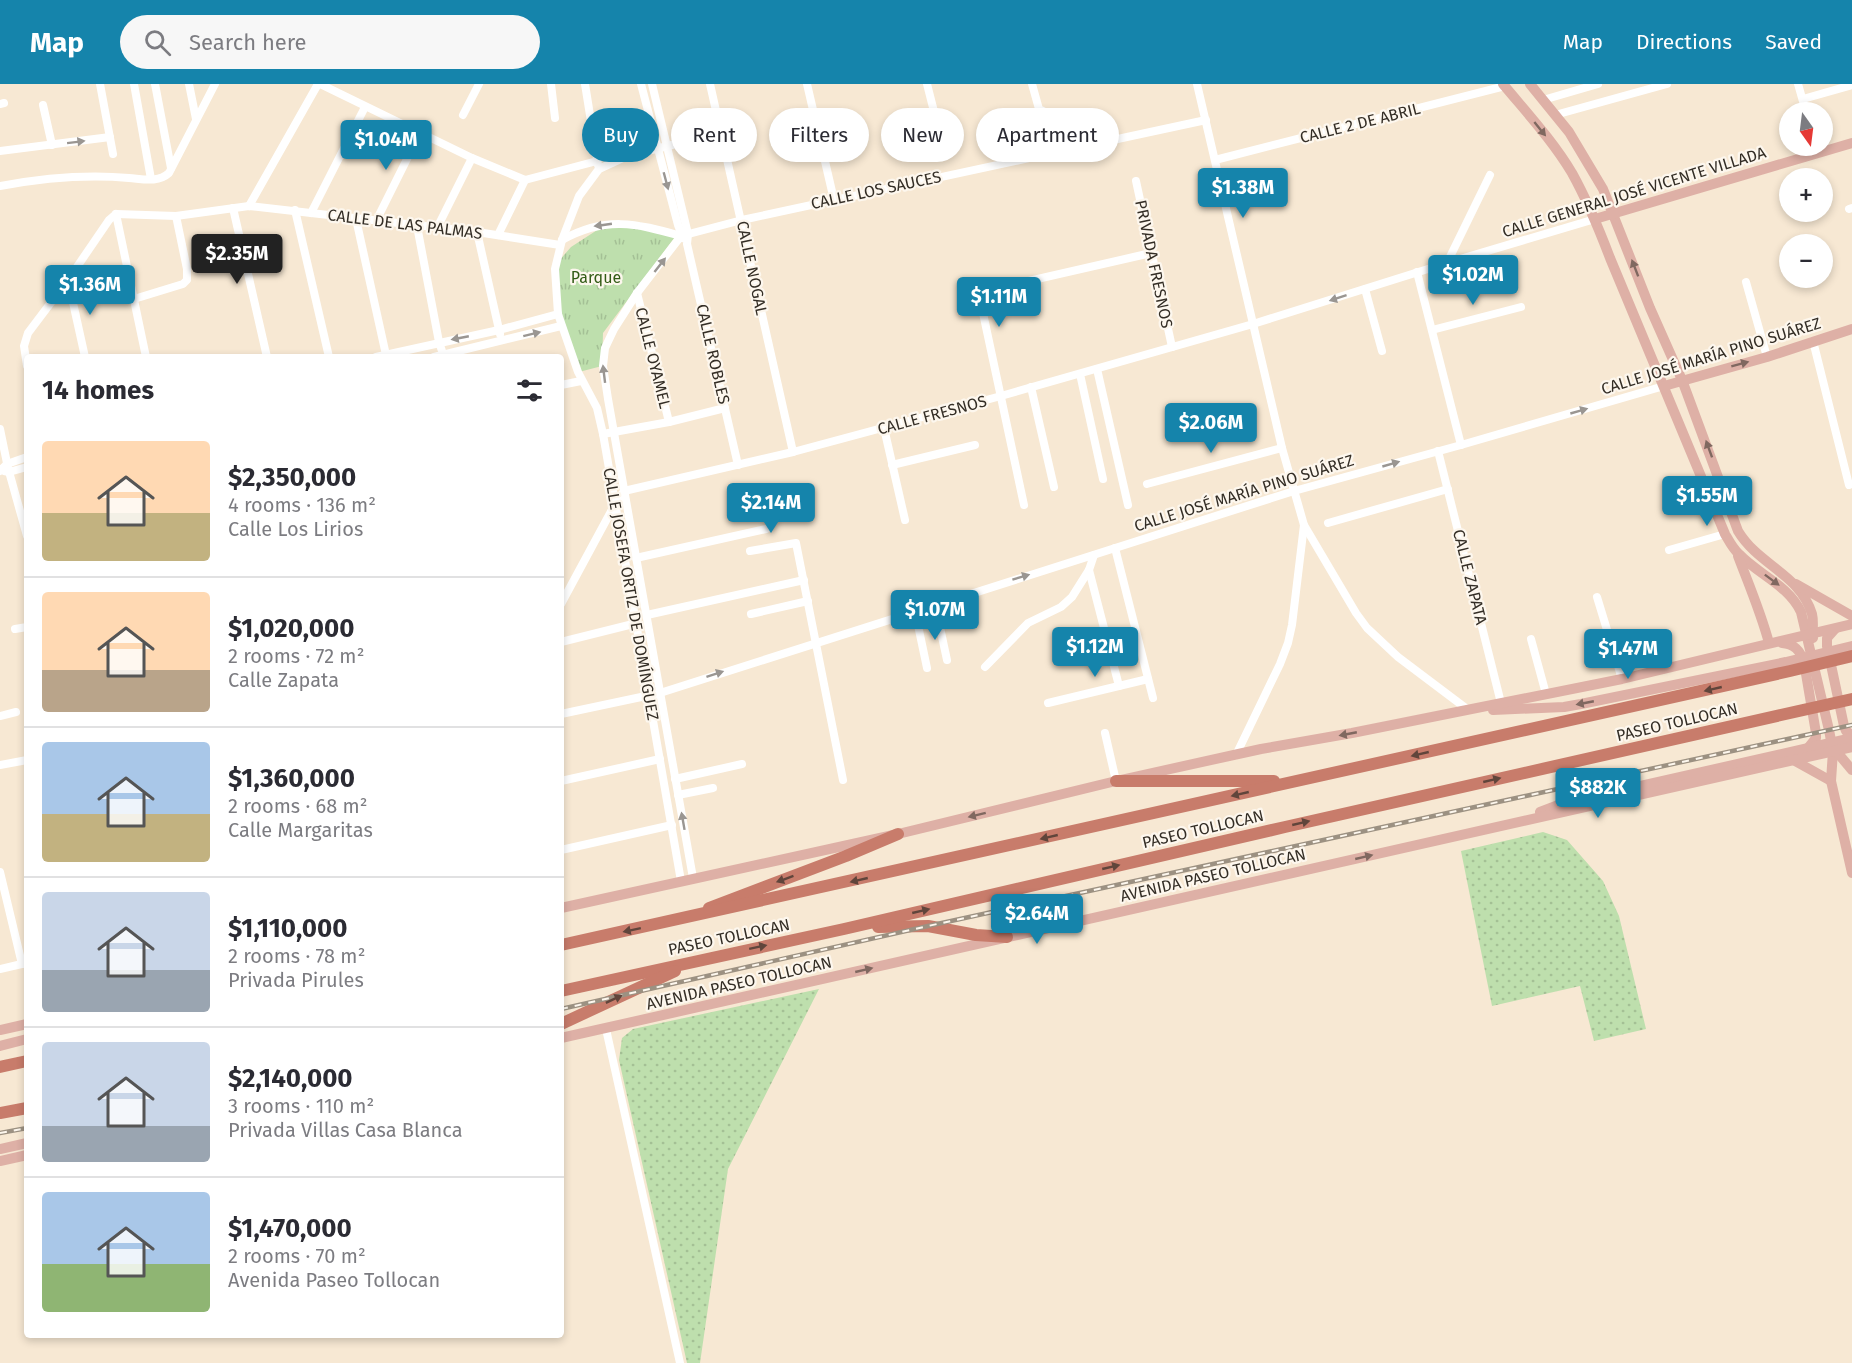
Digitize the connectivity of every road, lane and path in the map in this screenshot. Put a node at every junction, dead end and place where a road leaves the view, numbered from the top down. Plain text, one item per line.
1 (100, 84) edge
2 (134, 84) edge
3 (155, 84) edge
4 (189, 84) edge
5 (214, 84) edge
6 (319, 84) edge
7 (479, 84) edge
8 (551, 84) edge
9 (585, 84) edge
10 (641, 84) edge
11 (652, 84) edge
12 (710, 84) edge
13 (807, 84) edge
14 (927, 84) edge
15 (1032, 84) edge
16 (1197, 84) edge
17 (1530, 84) edge
18 (1598, 84) edge
19 (1667, 84) edge
20 (1798, 84) edge
21 (1504, 85) edge
22 (1852, 85) edge
23 (1803, 99) junction
24 (1543, 100) junction
25 (1804, 102) edge
26 (43, 105) dead end
27 (365, 107) junction
28 (647, 108) edge
29 (716, 108) edge
30 (933, 108) edge
31 (1039, 108) edge
32 (464, 115) dead end
33 (1555, 115) junction
34 (555, 118) dead end
35 (196, 119) junction
36 (1206, 120) junction
37 (420, 133) junction
38 (110, 137) junction
39 (1119, 138) edge
40 (1852, 143) edge
41 (671, 144) edge
42 (52, 145) junction
43 (667, 145) junction
44 (1833, 146) edge
45 (659, 147) edge
46 (0, 152) edge
47 (113, 154) dead end
48 (659, 154) edge
49 (1795, 156) edge
50 (472, 158) junction
51 (1215, 160) junction
52 (608, 162) edge
53 (728, 162) edge
54 (1006, 162) edge
55 (598, 165) junction
56 (171, 168) junction
57 (1490, 175) dead end
58 (151, 179) junction
59 (525, 180) junction
60 (1136, 181) dead end
61 (0, 186) edge
62 (834, 200) junction
63 (249, 206) junction
64 (233, 208) junction
65 (295, 210) junction
66 (311, 213) junction
67 (1614, 213) junction
68 (116, 214) junction
69 (176, 216) junction
70 (356, 219) junction
71 (1595, 219) junction
72 (742, 220) junction
73 (376, 221) junction
74 (417, 226) junction
75 (437, 228) junction
76 (477, 232) junction
77 (498, 235) junction
78 (685, 238) junction
79 (561, 243) junction
80 (1151, 253) junction
81 (1447, 263) junction
82 (1417, 272) junction
83 (68, 280) junction
84 (1746, 282) dead end
85 (977, 285) dead end
86 (1011, 285) dead end
87 (1365, 289) junction
88 (637, 293) junction
89 (134, 299) junction
90 (1521, 307) dead end
91 (558, 314) junction
92 (1253, 324) junction
93 (561, 326) junction
94 (1852, 329) edge
95 (499, 330) junction
96 (1432, 330) junction
97 (502, 341) junction
98 (1813, 341) junction
99 (440, 342) junction
100 (1172, 346) junction
101 (1382, 351) dead end
102 (24, 354) edge
103 (84, 354) edge
104 (145, 354) edge
105 (266, 354) edge
106 (328, 354) edge
107 (386, 354) edge
108 (390, 354) edge
109 (443, 354) edge
110 (452, 354) edge
111 (1767, 357) junction
112 (1096, 369) junction
113 (1080, 374) junction
114 (1682, 380) junction
115 (581, 381) junction
116 (564, 384) edge
117 (1664, 386) junction
118 (1031, 387) junction
119 (1001, 396) junction
120 (725, 408) junction
121 (669, 422) junction
122 (884, 428) junction
123 (0, 429) edge
124 (614, 431) junction
125 (603, 434) junction
126 (975, 445) dead end
127 (1461, 445) junction
128 (1282, 448) junction
129 (1438, 451) junction
130 (793, 452) junction
131 (24, 460) edge
132 (738, 465) junction
133 (892, 465) junction
134 (24, 467) edge
135 (5, 469) edge
136 (1102, 479) dead end
137 (1147, 484) dead end
138 (1849, 485) dead end
139 (1054, 487) dead end
140 (1448, 489) junction
141 (624, 491) junction
142 (1294, 491) junction
143 (615, 504) junction
144 (1024, 505) dead end
145 (1128, 505) dead end
146 (905, 520) dead end
147 (1328, 524) dead end
148 (1304, 525) junction
149 (24, 527) edge
150 (766, 529) dead end
151 (1725, 534) junction
152 (1115, 548) junction
153 (1670, 550) dead end
154 (750, 551) dead end
155 (1737, 553) junction
156 (1094, 555) junction
157 (636, 558) junction
158 (1089, 570) junction
159 (804, 580) junction
160 (1794, 582) junction
161 (1597, 597) dead end
162 (564, 598) edge
163 (808, 601) junction
164 (935, 604) junction
165 (915, 611) junction
166 (751, 614) dead end
167 (647, 615) junction
168 (1852, 616) edge
169 (637, 623) junction
170 (1852, 624) edge
171 (24, 627) edge
172 (1838, 627) junction
173 (15, 629) dead end
174 (1810, 635) junction
175 (1531, 639) dead end
176 (564, 641) edge
177 (816, 642) junction
178 (1772, 642) junction
179 (1852, 646) edge
180 (1837, 655) junction
181 (1852, 656) edge
182 (946, 660) dead end
183 (985, 667) dead end
184 (1788, 667) junction
185 (927, 668) dead end
186 (1148, 679) junction
187 (1622, 679) junction
188 (1119, 686) junction
189 (660, 693) junction
190 (1546, 694) junction
191 (648, 695) junction
192 (1153, 698) dead end
193 (1850, 700) edge
194 (1048, 703) dead end
195 (1501, 703) junction
196 (1467, 709) junction
197 (16, 712) dead end
198 (564, 713) edge
199 (0, 716) edge
200 (1105, 733) dead end
201 (1852, 736) edge
202 (1852, 747) edge
203 (1834, 751) junction
204 (1236, 755) junction
205 (660, 759) junction
206 (24, 761) edge
207 (1795, 761) junction
208 (742, 764) dead end
209 (0, 765) edge
210 (1852, 770) edge
211 (675, 779) junction
212 (843, 780) dead end
213 (564, 781) edge
214 (1116, 781) junction
215 (1831, 781) junction
216 (1297, 782) junction
217 (713, 788) dead end
218 (678, 795) junction
219 (1521, 822) junction
220 (672, 825) junction
221 (898, 834) junction
222 (564, 849) edge
223 (0, 872) edge
224 (1852, 873) edge
225 (693, 878) junction
226 (681, 881) junction
227 (564, 907) edge
228 (689, 918) junction
229 (844, 928) junction
230 (1007, 937) junction
231 (564, 944) edge
232 (701, 960) junction
233 (24, 964) edge
234 (0, 969) edge
235 (564, 990) edge
236 (564, 1023) edge
237 (24, 1025) edge
238 (606, 1029) junction
239 (0, 1030) edge
240 (564, 1037) edge
241 (24, 1041) edge
242 (0, 1046) edge
243 (24, 1062) edge
244 (0, 1067) edge
245 (24, 1108) edge
246 (0, 1113) edge
247 (24, 1144) edge
248 (0, 1149) edge
249 (24, 1156) edge
250 (0, 1161) edge
251 (680, 1363) edge

1 - 38 street
2 - 58 street
3 - 56 street
4 - 35 street
5 - 35 street
6 - 27 street
6 - 63 street
7 - 32 street
8 - 34 street
9 - 55 street
10 - 28 street
11 - 43 street
12 - 29 street, CALLE NOGAL
13 - 62 street
14 - 30 street
15 - 31 street
16 - 36 street
17 - 24 main road
18 - 24 street
19 - 33 street
20 - 23 street
21 - 51 street, CALLE 2 DE ABRIL
21 -> 71 main road
22 - 23 street
23 - 25 street
24 - 33 main road
26 - 42 street
27 - 37 street
27 - 66 street
33 - 67 main road
35 - 56 street
36 - 39 street, CALLE LOS SAUCES
36 - 51 street
37 - 50 street
37 - 73 street
42 -> 38 street
38 - 47 street
40 - 44 main road, CALLE GENERAL JOSÉ VICENTE VILLADA
41 - 43 street
42 - 46 street
43 - 45 street
43 - 78 street
48 -> 78 street
49 - 67 main road, CALLE GENERAL JOSÉ VICENTE VILLADA
50 - 59 street
50 - 75 street
51 - 92 street
52 - 55 street
53 - 72 street, CALLE NOGAL
54 - 62 street, CALLE LOS SAUCES
55 - 59 street
55 - 79 street, CALLE JOSEFA ORTIZ DE DOMÍNGUEZ
56 - 58 street
57 - 81 street
58 - 61 street
59 - 77 street
60 - 80 street, PRIVADA FRESNOS
62 - 72 street, CALLE LOS SAUCES
63 - 64 street, CALLE DE LAS PALMAS
63 - 65 street, CALLE DE LAS PALMAS
64 - 69 street, CALLE DE LAS PALMAS
64 - 105 street
65 - 66 street, CALLE DE LAS PALMAS
65 - 106 street
66 - 70 street, CALLE DE LAS PALMAS
67 - 71 main road, CALLE GENERAL JOSÉ VICENTE VILLADA
114 -> 67 main road
68 - 69 street, CALLE DE LAS PALMAS
68 - 83 street
68 - 89 street
69 - 89 street
70 - 73 street, CALLE DE LAS PALMAS
70 - 107 street
71 - 81 street, CALLE GENERAL JOSÉ VICENTE VILLADA
71 - 117 main road
72 - 78 street, CALLE LOS SAUCES
72 - 130 street, CALLE NOGAL
73 - 74 street, CALLE DE LAS PALMAS
74 - 75 street, CALLE DE LAS PALMAS
74 - 99 street
75 - 76 street, CALLE DE LAS PALMAS
76 - 77 street, CALLE DE LAS PALMAS
76 - 95 street
77 - 79 street, CALLE DE LAS PALMAS
78 -> 79 street
88 -> 78 street, CALLE JOSEFA ORTIZ DE DOMÍNGUEZ
78 - 120 street, CALLE ROBLES
79 - 91 street, CALLE JOSEFA ORTIZ DE DOMÍNGUEZ
80 - 86 street
80 - 100 street, PRIVADA FRESNOS
81 - 82 street, CALLE GENERAL JOSÉ VICENTE VILLADA
82 - 87 street, CALLE GENERAL JOSÉ VICENTE VILLADA
82 - 96 street
83 - 102 street
83 - 103 street
84 - 111 street
85 - 119 street
87 -> 92 street, CALLE GENERAL JOSÉ VICENTE VILLADA
87 - 101 street
88 - 121 street, CALLE OYAMEL
124 -> 88 street, CALLE JOSEFA ORTIZ DE DOMÍNGUEZ
89 - 104 street
90 - 96 street
91 - 93 street, CALLE JOSEFA ORTIZ DE DOMÍNGUEZ
91 - 95 street
92 - 100 street, CALLE FRESNOS
92 - 128 street
97 -> 93 street
93 - 115 street, CALLE JOSEFA ORTIZ DE DOMÍNGUEZ
94 - 98 main road, CALLE JOSÉ MARÍA PINO SUÁREZ
95 - 97 street
95 -> 99 street
96 - 127 street
97 - 110 street
98 - 111 main road, CALLE JOSÉ MARÍA PINO SUÁREZ
98 - 138 street
99 - 108 street
99 - 109 street
100 - 112 street, CALLE FRESNOS
114 -> 111 main road, CALLE JOSÉ MARÍA PINO SUÁREZ
112 - 113 street, CALLE FRESNOS
112 - 145 street
113 - 118 street, CALLE FRESNOS
113 - 136 street
114 - 117 main road, CALLE JOSÉ MARÍA PINO SUÁREZ
160 -> 114 main road
115 - 116 street
115 - 125 street, CALLE JOSEFA ORTIZ DE DOMÍNGUEZ
127 -> 117 street, CALLE JOSÉ MARÍA PINO SUÁREZ
117 - 151 main road
118 - 119 street, CALLE FRESNOS
118 - 139 street
119 - 122 street, CALLE FRESNOS
119 - 144 street
120 - 121 street
120 - 132 street, CALLE ROBLES
121 - 124 street
122 - 130 street, CALLE FRESNOS
122 - 133 street
123 - 135 street
124 - 125 street
124 - 141 street, CALLE JOSEFA ORTIZ DE DOMÍNGUEZ
125 - 143 street, CALLE JOSEFA ORTIZ DE DOMÍNGUEZ
126 - 133 street
127 - 129 street, CALLE JOSÉ MARÍA PINO SUÁREZ
128 - 137 street
128 - 142 street
129 - 140 street, CALLE ZAPATA
142 -> 129 street, CALLE JOSÉ MARÍA PINO SUÁREZ
130 - 132 street, CALLE FRESNOS
131 - 135 street
132 - 141 street, CALLE FRESNOS
133 - 146 street
134 - 135 street
135 - 149 street
140 - 147 street
140 - 195 street, CALLE ZAPATA
141 - 143 street
141 - 157 street, CALLE JOSEFA ORTIZ DE DOMÍNGUEZ
142 - 148 street
142 - 152 street, CALLE JOSÉ MARÍA PINO SUÁREZ
143 - 162 street
143 - 169 street, CALLE JOSEFA ORTIZ DE DOMÍNGUEZ
148 - 196 street
148 - 204 street
150 - 157 street
151 - 153 street
151 - 155 main road
152 - 156 street, CALLE JOSÉ MARÍA PINO SUÁREZ
152 - 186 street
154 - 159 street
155 -> 174 main road
155 - 178 main road
156 - 158 street
164 -> 156 street, CALLE JOSÉ MARÍA PINO SUÁREZ
157 - 167 street, CALLE JOSEFA ORTIZ DE DOMÍNGUEZ
158 - 183 street
158 - 188 street
159 - 163 street
159 - 167 street
160 - 168 main road
160 - 174 main road
161 - 187 street
163 - 166 street
163 - 177 street
164 - 165 street, CALLE JOSÉ MARÍA PINO SUÁREZ
164 - 182 street
165 - 177 street, CALLE JOSÉ MARÍA PINO SUÁREZ
165 - 185 street
167 - 189 street, CALLE JOSEFA ORTIZ DE DOMÍNGUEZ
169 - 176 street
169 - 191 street, CALLE JOSEFA ORTIZ DE DOMÍNGUEZ
170 - 172 main road
171 - 173 street
172 - 174 main road
172 - 201 main road
174 - 178 main road
174 - 203 main road
175 - 190 street
189 -> 177 street, CALLE JOSÉ MARÍA PINO SUÁREZ
177 - 212 street
178 - 187 main road
178 - 207 main road
179 - 180 main road
180 - 181 highway, PASEO TOLLOCAN
180 - 184 highway, PASEO TOLLOCAN
184 -> 196 main road
184 -> 216 highway, PASEO TOLLOCAN
186 - 188 street
186 - 192 street
187 - 190 main road
188 - 194 street
189 - 191 street, CALLE JOSÉ MARÍA PINO SUÁREZ
189 - 211 street, CALLE JOSEFA ORTIZ DE DOMÍNGUEZ
190 - 195 main road
191 - 198 street, CALLE JOSÉ MARÍA PINO SUÁREZ
191 - 205 street, CALLE JOSEFA ORTIZ DE DOMÍNGUEZ
229 -> 193 highway, PASEO TOLLOCAN
195 - 196 main road
196 -> 204 main road
197 - 199 street
200 - 214 street
201 - 219 main road, AVENIDA PASEO TOLLOCAN
202 - 203 main road, AVENIDA PASEO TOLLOCAN
203 - 207 main road, AVENIDA PASEO TOLLOCAN
203 - 210 main road
203 - 215 main road
204 - 214 main road
205 - 213 street
205 - 220 street, CALLE JOSEFA ORTIZ DE DOMÍNGUEZ
206 - 209 street
207 - 215 main road
207 - 219 main road, AVENIDA PASEO TOLLOCAN
208 - 211 street
211 - 218 street, CALLE JOSEFA ORTIZ DE DOMÍNGUEZ
214 - 216 highway
214 -> 221 main road
215 - 224 main road
216 -> 228 highway, PASEO TOLLOCAN
217 - 218 street
225 -> 218 street, CALLE JOSEFA ORTIZ DE DOMÍNGUEZ
230 -> 219 main road, AVENIDA PASEO TOLLOCAN
220 - 222 street
220 - 226 street, CALLE JOSEFA ORTIZ DE DOMÍNGUEZ
221 - 225 main road
221 -> 228 highway
223 - 233 street
225 - 226 main road
226 - 227 main road
228 -> 231 highway, PASEO TOLLOCAN
229 - 230 highway
232 -> 229 highway, PASEO TOLLOCAN
238 -> 230 main road, AVENIDA PASEO TOLLOCAN
232 - 235 highway, PASEO TOLLOCAN
236 -> 232 highway
233 - 234 street
237 - 239 main road
238 - 240 main road, AVENIDA PASEO TOLLOCAN
238 - 251 street
241 - 242 main road
243 - 244 highway
245 - 246 highway
247 - 248 main road
249 - 250 main road

